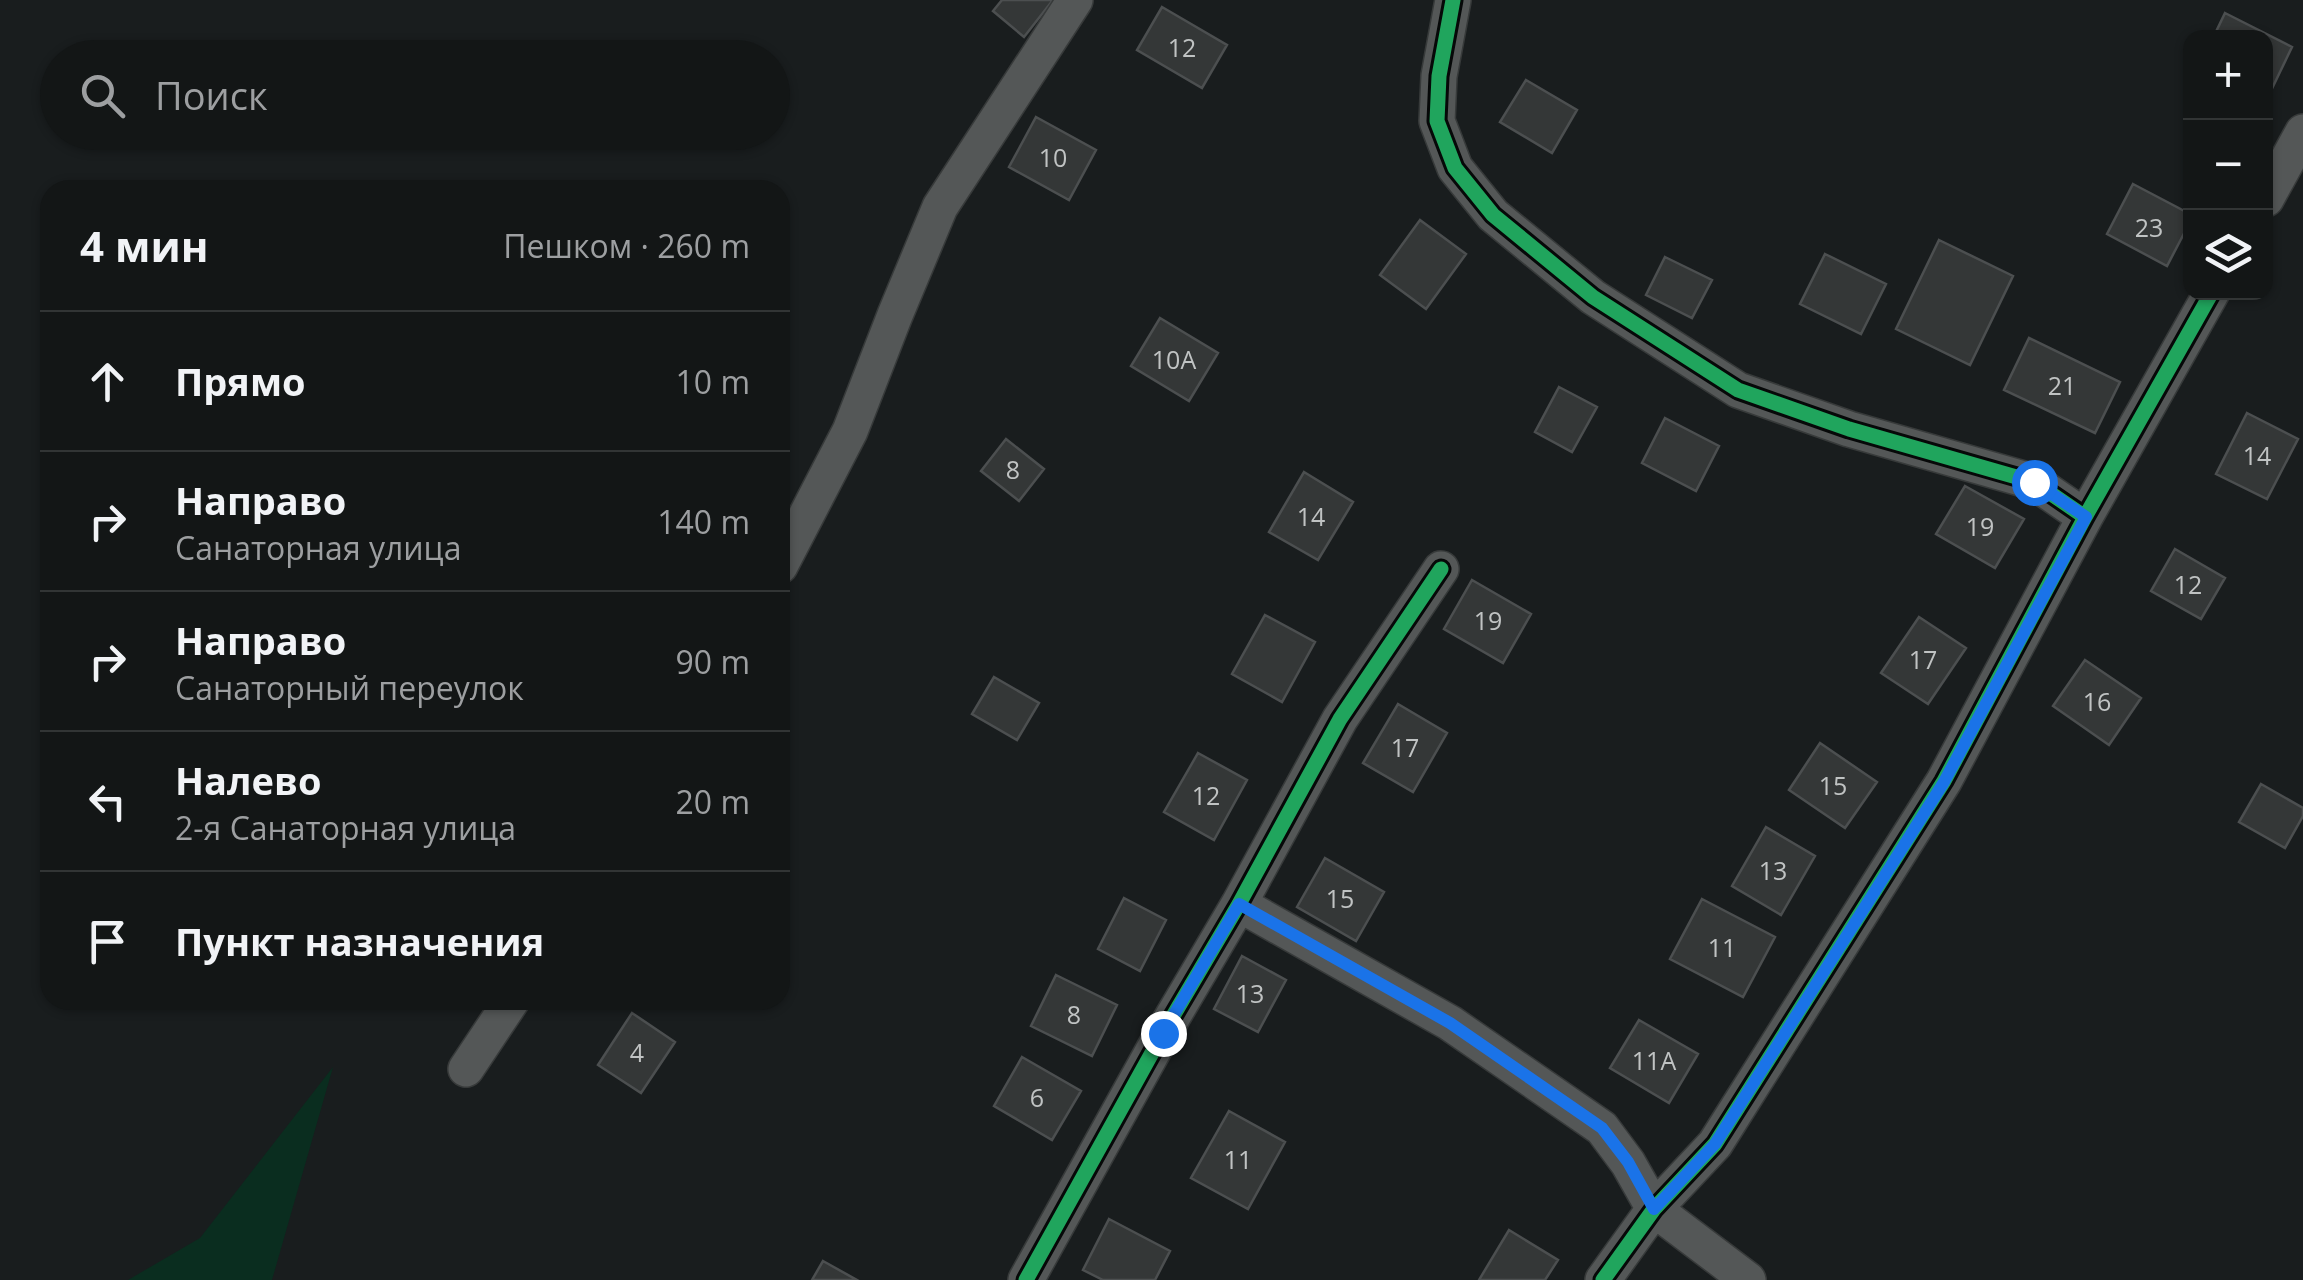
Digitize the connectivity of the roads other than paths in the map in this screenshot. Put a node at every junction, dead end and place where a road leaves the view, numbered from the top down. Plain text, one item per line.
1 (1075, 0) edge
2 (1453, 0) edge
3 (2303, 132) edge
4 (2273, 186) edge
5 (2208, 300) edge
6 (2086, 517) junction
7 (790, 547) edge
8 (1441, 569) dead end
9 (1239, 904) junction
10 (505, 1010) edge
11 (466, 1069) dead end
12 (1654, 1209) junction
13 (1026, 1280) edge
14 (1603, 1280) edge
15 (1748, 1280) edge

1 - 7 street
2 - 6 street
3 - 4 street
5 - 6 street
6 - 12 street
8 - 9 street
9 - 12 street
9 - 13 street
10 - 11 street
12 - 14 street
12 - 15 street

